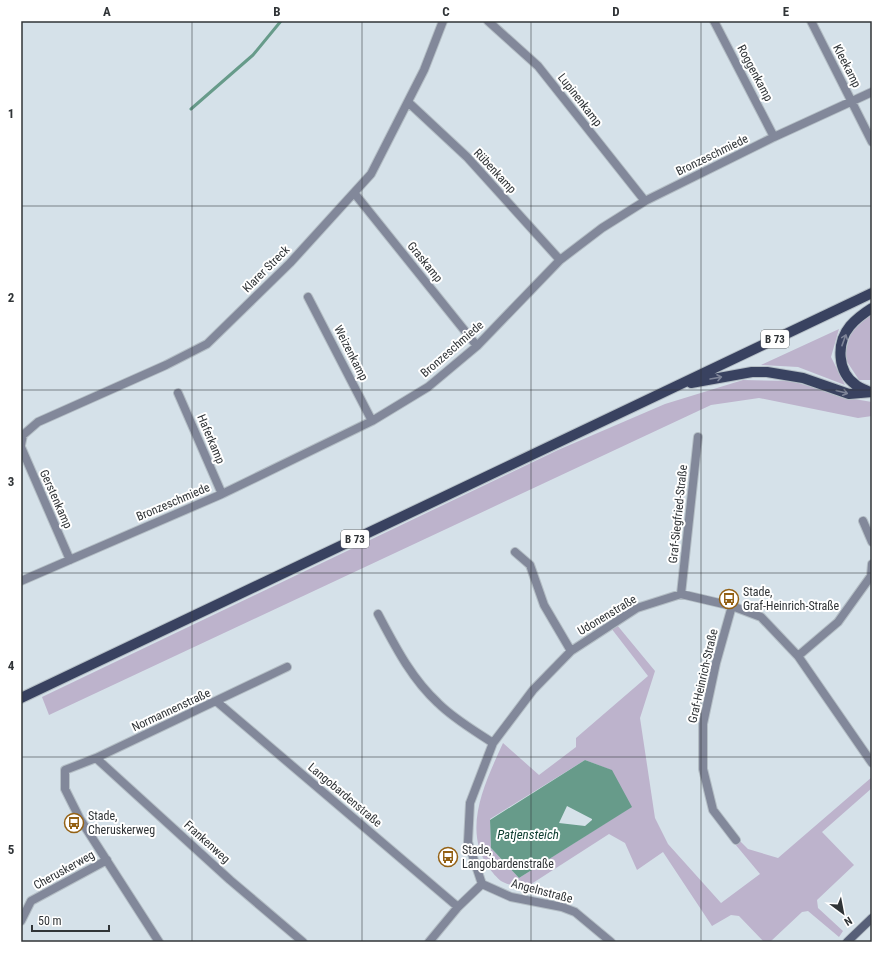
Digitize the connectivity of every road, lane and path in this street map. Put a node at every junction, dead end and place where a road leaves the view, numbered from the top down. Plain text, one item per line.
1 (443, 21) edge
2 (488, 21) edge
3 (714, 21) edge
4 (811, 21) edge
5 (872, 92) edge
6 (408, 102) junction
7 (852, 102) junction
8 (774, 137) junction
9 (872, 142) edge
10 (355, 194) junction
11 (645, 201) junction
12 (560, 260) junction
13 (872, 293) edge
14 (308, 297) dead end
15 (872, 308) edge
16 (477, 346) junction
17 (677, 385) junction
18 (871, 392) edge
19 (178, 393) dead end
20 (372, 421) junction
21 (698, 437) dead end
22 (21, 446) edge
23 (222, 494) junction
24 (864, 521) dead end
25 (872, 542) edge
26 (515, 552) dead end
27 (70, 560) junction
28 (872, 564) edge
29 (21, 581) edge
30 (681, 594) junction
31 (732, 606) junction
32 (378, 614) dead end
33 (571, 650) junction
34 (798, 656) junction
35 (287, 667) dead end
36 (21, 698) edge
37 (216, 701) junction
38 (493, 743) junction
39 (96, 758) junction
40 (872, 762) edge
41 (736, 840) dead end
42 (107, 860) junction
43 (482, 884) junction
44 (458, 908) junction
45 (872, 918) edge
46 (21, 921) edge
47 (159, 942) edge
48 (303, 942) edge
49 (429, 942) edge
50 (611, 942) edge
51 (847, 942) edge

1 - 6 street, Klarer Streck
2 - 11 street, Lupinenkamp
3 - 8 street, Roggenkamp
4 - 7 street, Kleekamp
5 - 7 street, Bronzeschmiede
6 - 10 street, Klarer Streck
6 - 12 street, Rübenkamp
7 - 8 street, Bronzeschmiede
7 - 9 street, Kleekamp
8 - 11 street, Bronzeschmiede
10 - 16 street, Graskamp
10 - 22 street, Klarer Streck
11 - 12 street, Bronzeschmiede
12 - 16 street, Bronzeschmiede
13 - 17 main road, B 73
14 - 20 street, Weizenkamp
18 -> 15 main road
16 - 20 street, Bronzeschmiede
17 -> 18 main road
17 - 36 main road, B 73
19 - 23 street, Haferkamp
20 - 23 street, Bronzeschmiede
21 - 30 street, Graf-Siegfried-Straße
22 - 27 street, Gerstenkamp
23 - 27 street, Bronzeschmiede
24 - 25 street
26 - 33 street
27 - 29 street, Bronzeschmiede
28 - 34 street
30 - 31 street
30 - 33 street, Udonenstraße
31 - 34 street
31 - 41 street, Graf-Heinrich-Straße
32 - 38 street
33 - 38 street, Udonenstraße
34 - 40 street
35 - 37 street, Normannenstraße
37 - 39 street, Normannenstraße
37 - 44 street, Langobardenstraße
38 - 43 street, Udonenstraße
39 - 42 street, Normannenstraße
39 - 48 street, Frankenweg
42 - 46 street, Cheruskerweg
42 - 47 street
43 - 44 street
43 - 50 street, Angelnstraße
44 - 49 street
45 - 51 street

